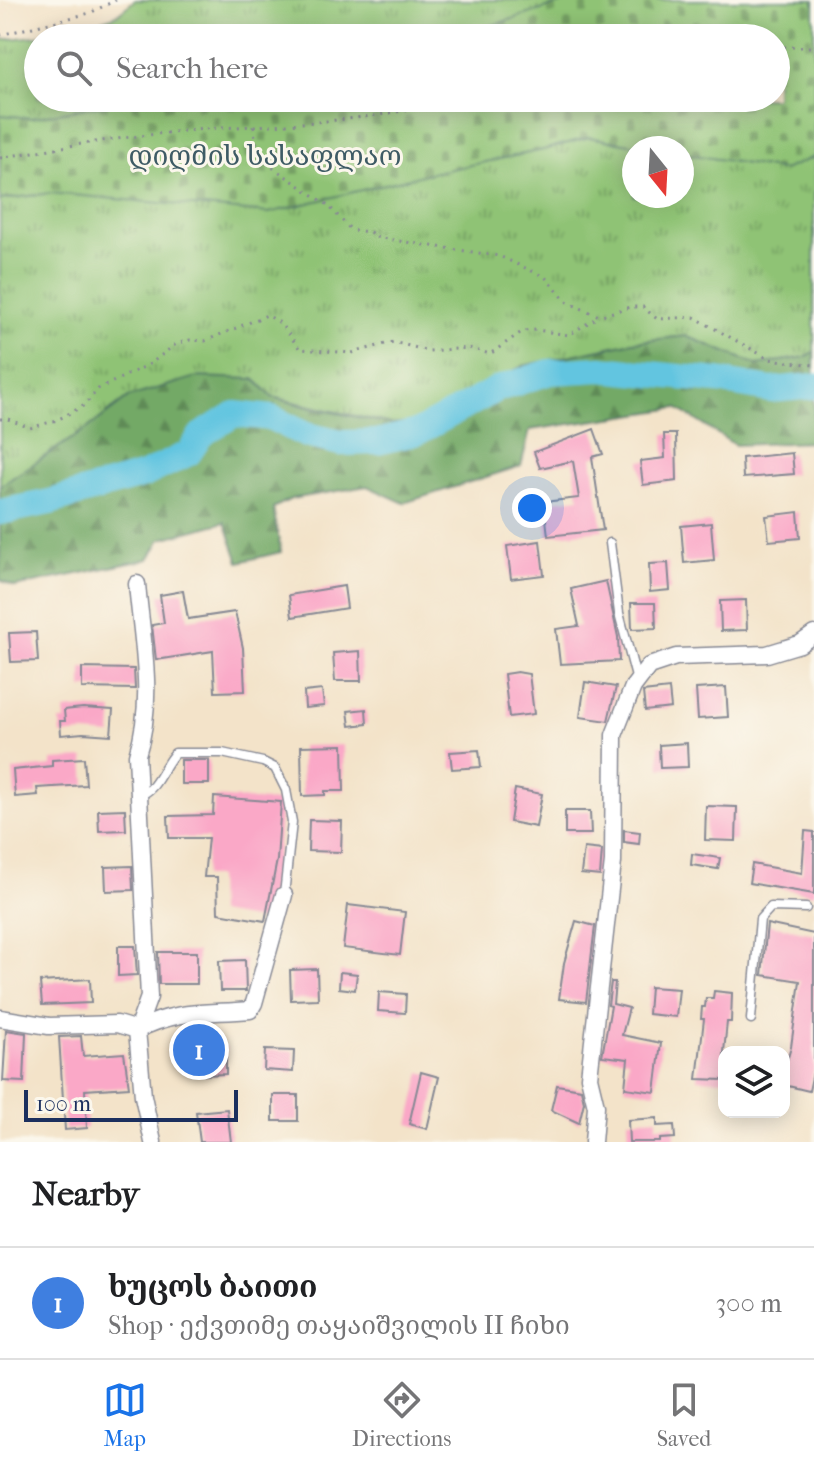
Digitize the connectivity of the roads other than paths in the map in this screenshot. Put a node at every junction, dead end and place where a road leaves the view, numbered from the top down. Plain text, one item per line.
1 (610, 543) dead end
2 (137, 584) dead end
3 (814, 634) edge
4 (637, 682) junction
5 (139, 795) junction
6 (284, 895) joint
7 (806, 908) dead end
8 (0, 1018) edge
9 (751, 1019) dead end
10 (137, 1030) junction
11 (153, 1142) edge
12 (593, 1142) edge

1 - 4 lane
2 - 5 street
3 - 4 street
4 - 12 street
5 - 6 lane
5 - 10 street
6 - 10 street
7 - 9 lane
8 - 10 street
10 - 11 street

